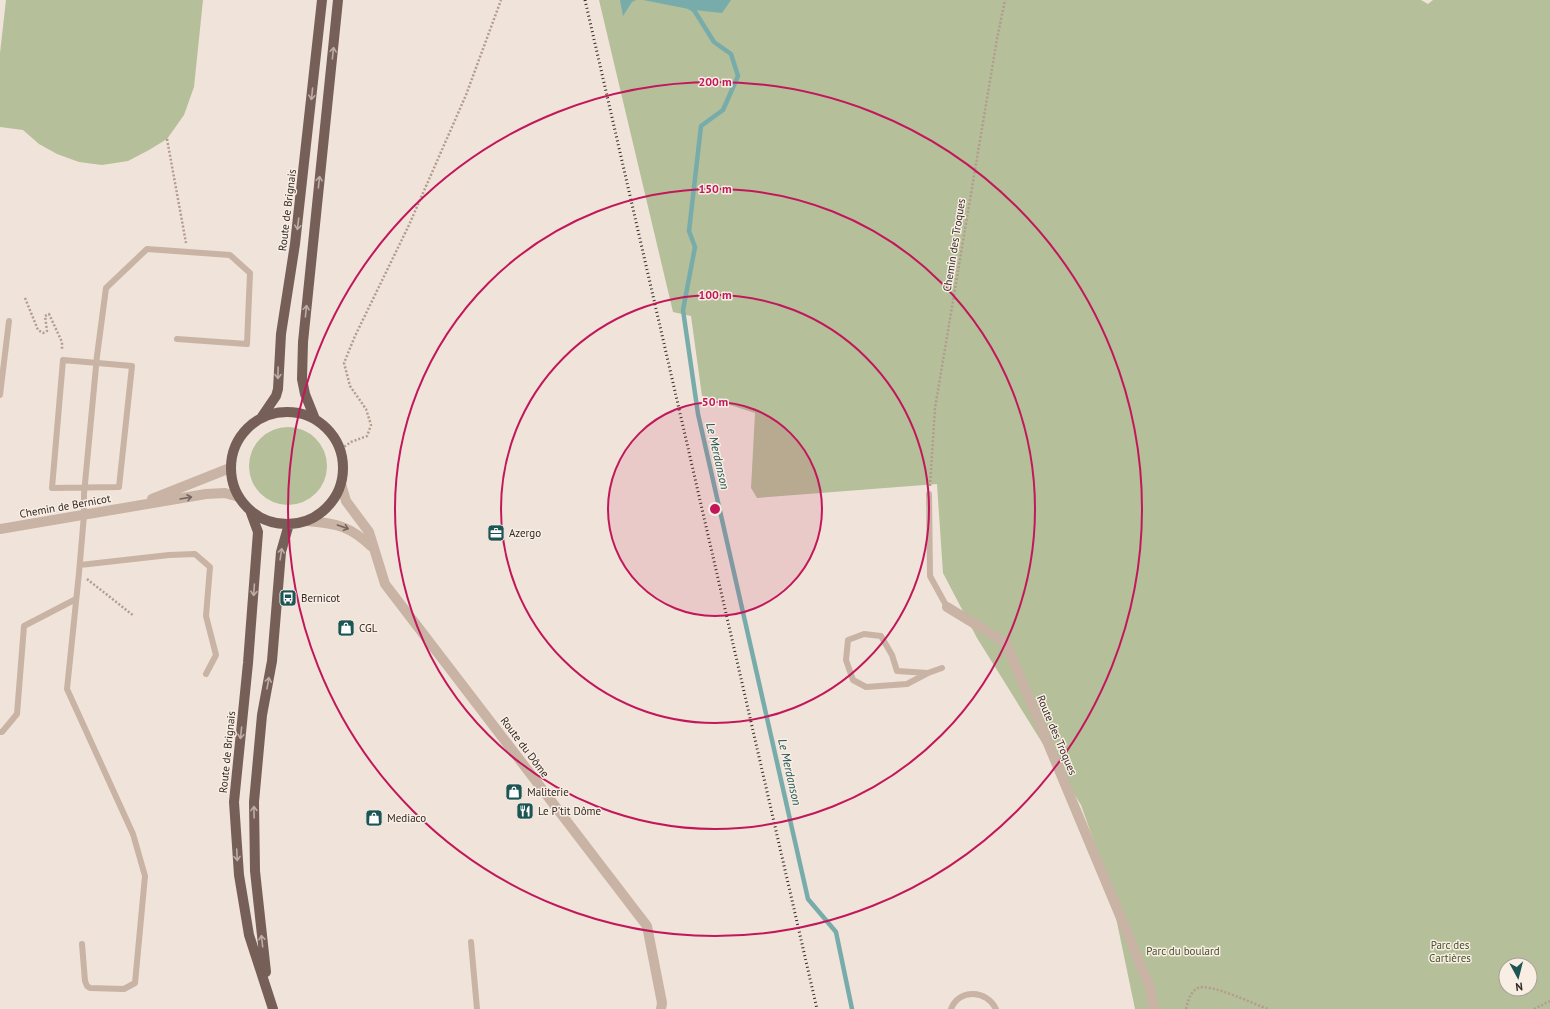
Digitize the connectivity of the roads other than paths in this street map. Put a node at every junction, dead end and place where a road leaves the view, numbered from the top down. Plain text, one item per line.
1 (322, 0) edge
2 (338, 0) edge
3 (9, 321) dead end
4 (177, 339) dead end
5 (97, 362) junction
6 (0, 395) edge
7 (261, 418) junction
8 (315, 418) junction
9 (230, 468) junction
10 (341, 484) junction
11 (85, 488) junction
12 (929, 494) road end
13 (239, 497) junction
14 (134, 507) junction
15 (250, 510) junction
16 (84, 515) junction
17 (306, 521) junction
18 (289, 524) junction
19 (0, 529) edge
20 (373, 548) junction
21 (80, 565) junction
22 (76, 599) junction
23 (948, 607) joint
24 (942, 668) dead end
25 (928, 673) junction
26 (206, 674) dead end
27 (0, 732) edge
28 (471, 942) dead end
29 (82, 944) dead end
30 (269, 994) junction
31 (273, 1009) edge
32 (477, 1009) edge
33 (661, 1009) edge
34 (951, 1009) edge
35 (996, 1009) edge
36 (1154, 1009) edge

1 -> 7 main road, Route de Brignais
8 -> 2 main road
3 - 6 lane
4 - 5 lane
5 - 11 lane
5 - 11 lane
5 - 11 lane
7 - 8 main road
7 - 9 main road
8 - 10 main road
9 - 13 main road
9 - 14 street, Chemin de Bernicot
10 - 17 main road
10 - 20 street, Route du Dôme
11 - 16 lane
12 - 23 lane, Route des Troques
14 -> 13 street, Chemin de Bernicot
13 - 15 main road
14 - 16 street, Chemin de Bernicot
15 - 18 main road
15 -> 30 main road, Route de Brignais
16 - 19 street, Chemin de Bernicot
16 - 21 lane
17 - 18 main road
17 -> 20 street
30 -> 18 main road, Route de Brignais
20 - 33 street, Route du Dôme
21 - 22 lane
21 - 26 lane
22 - 27 lane
22 - 29 lane
23 - 36 street, Route des Troques
24 - 25 lane
25 - 25 lane
28 - 32 lane
30 - 31 main road, Route de Brignais
34 - 35 lane

